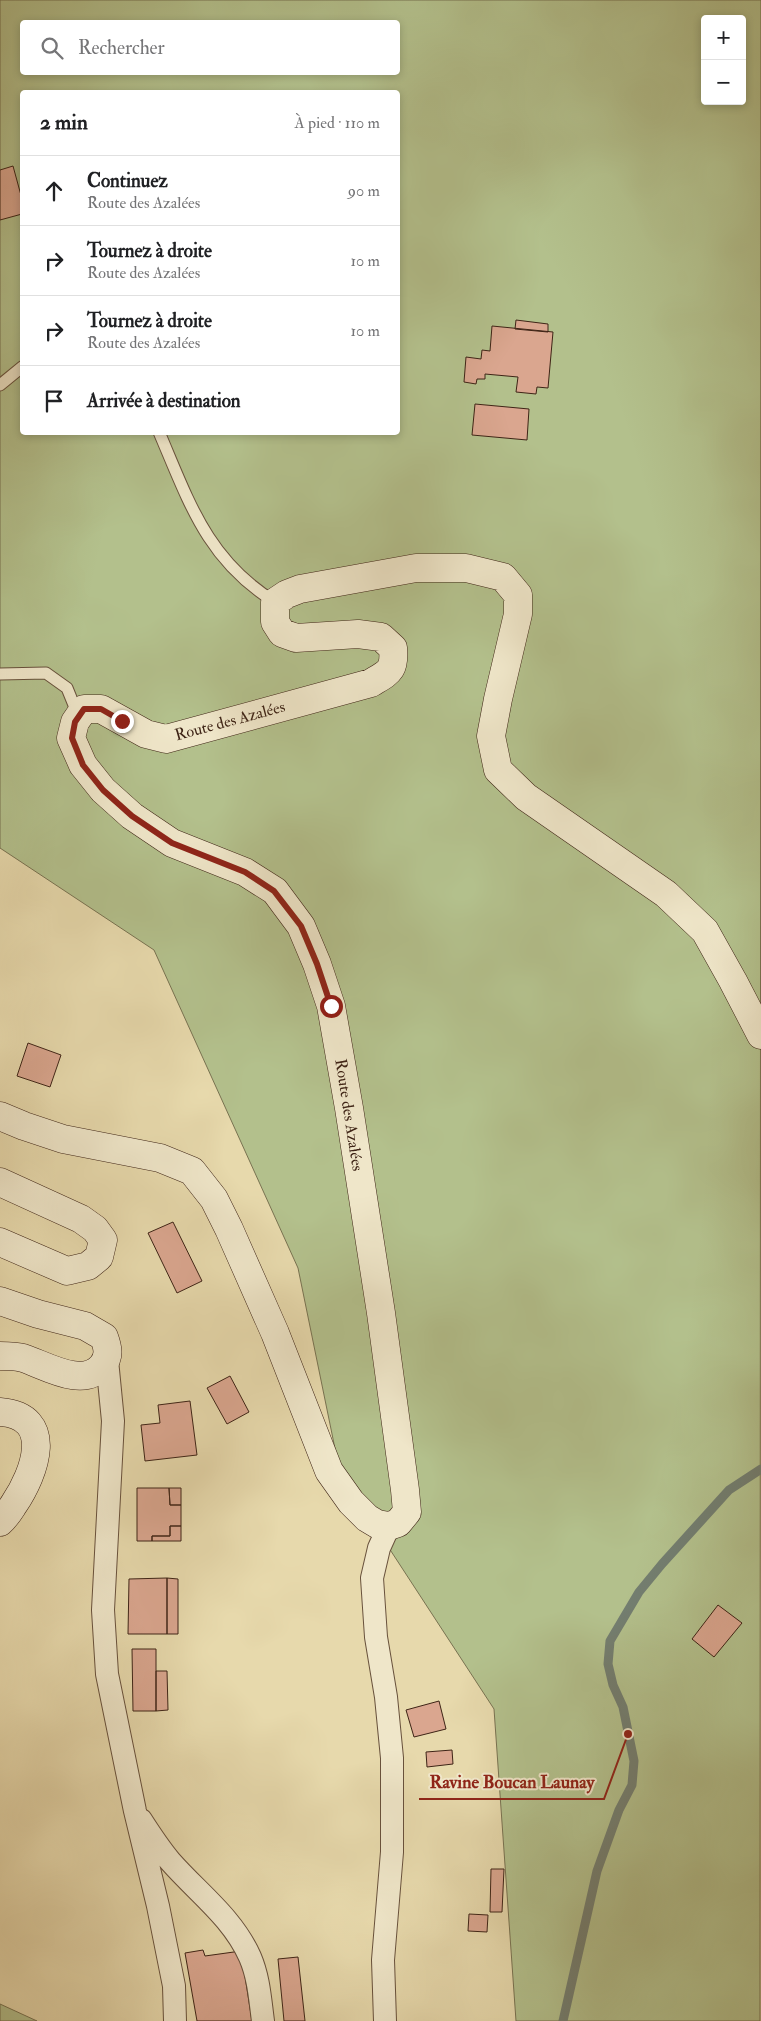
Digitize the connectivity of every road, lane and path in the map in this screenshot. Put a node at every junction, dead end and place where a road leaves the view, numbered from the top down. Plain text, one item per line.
1 (20, 369) edge
2 (0, 385) edge
3 (161, 435) edge
4 (275, 602) junction
5 (0, 674) edge
6 (79, 716) junction
7 (761, 1035) edge
8 (0, 1116) edge
9 (0, 1182) edge
10 (0, 1242) edge
11 (0, 1301) edge
12 (0, 1356) edge
13 (107, 1360) junction
14 (0, 1412) edge
15 (0, 1522) edge
16 (389, 1526) junction
17 (135, 1811) junction
18 (176, 2021) edge
19 (263, 2021) edge
20 (385, 2021) edge

1 - 2 lane
3 - 4 lane
4 - 6 main road, Route des Azalées
4 - 7 main road
5 - 6 lane
6 - 16 main road, Route des Azalées
8 - 16 main road
9 - 10 main road
11 - 13 main road
12 - 13 main road
13 - 17 street
14 - 15 main road
16 - 20 street
17 - 18 street
17 - 19 street

